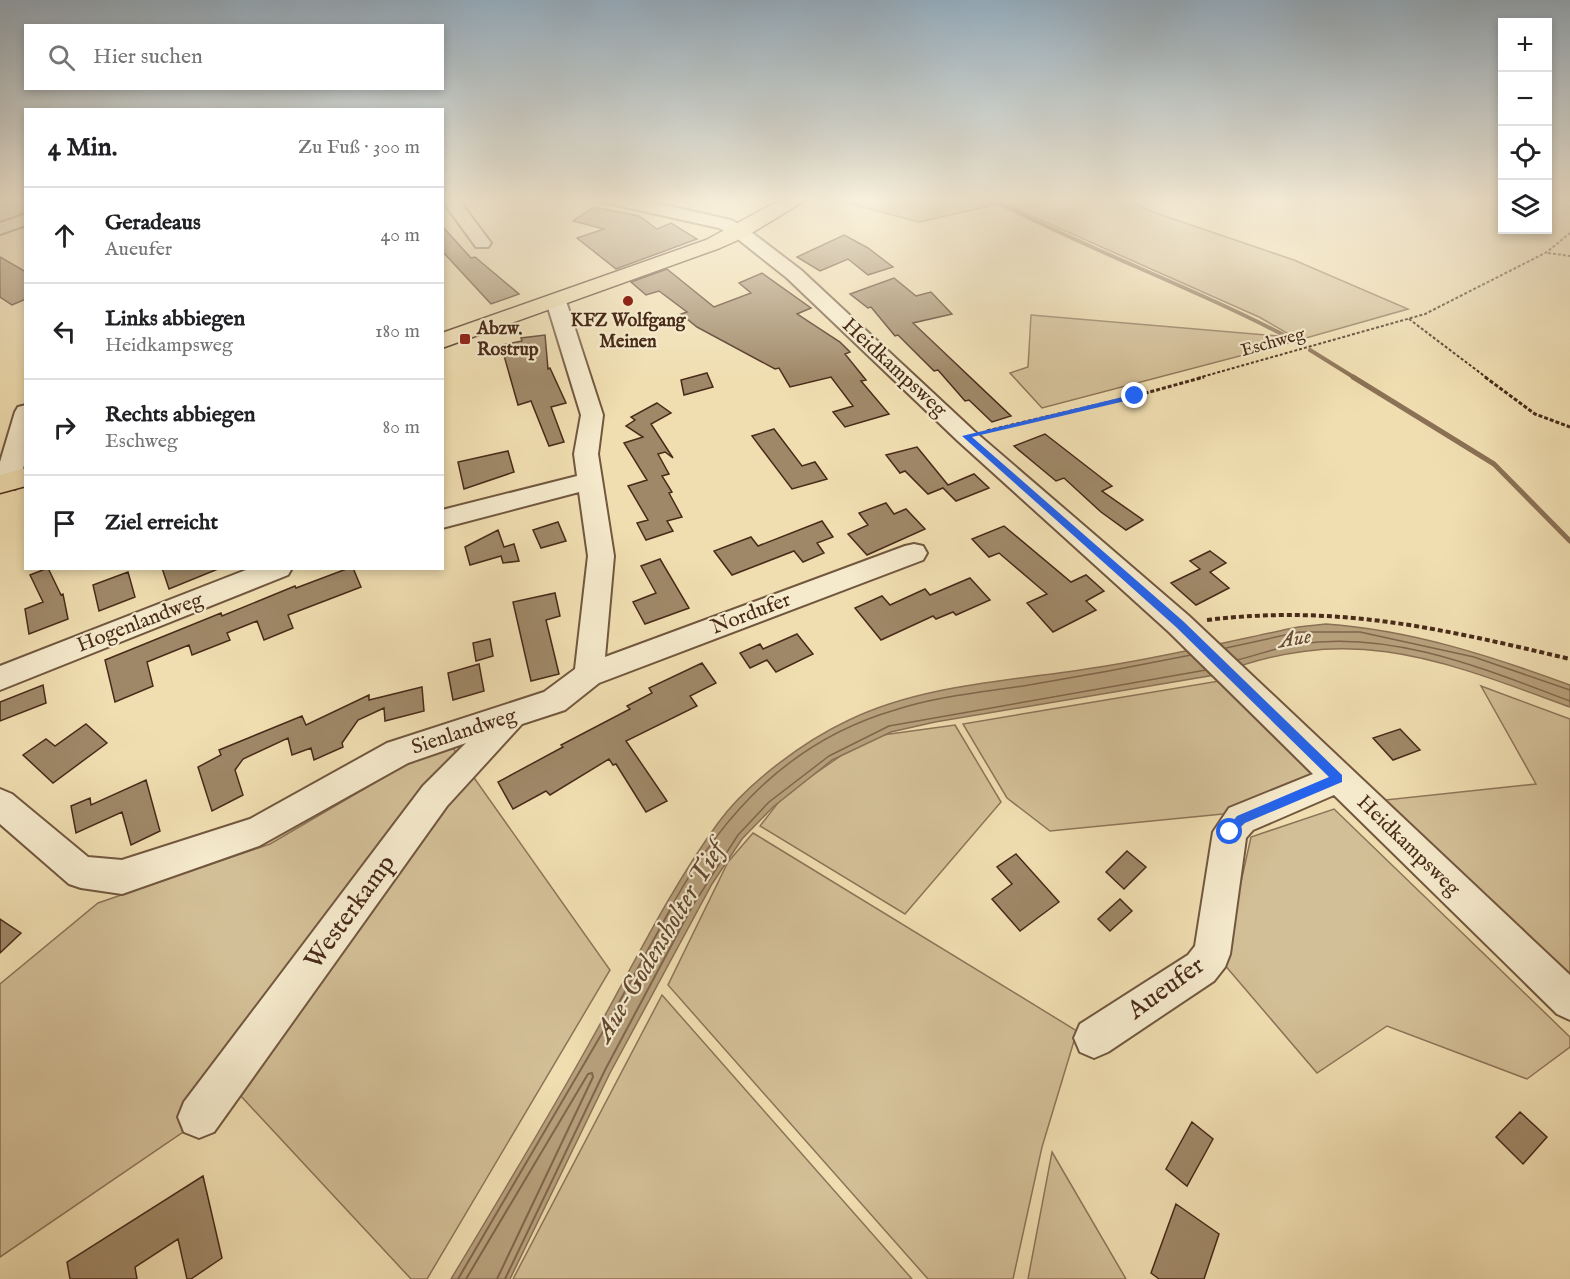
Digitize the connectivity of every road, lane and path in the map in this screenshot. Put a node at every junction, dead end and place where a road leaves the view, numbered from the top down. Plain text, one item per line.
1 (672, 258) edge
2 (773, 258) edge
3 (1536, 258) edge
4 (556, 301) junction
5 (1408, 318) junction
6 (444, 340) edge
7 (24, 421) edge
8 (1570, 427) edge
9 (966, 436) junction
10 (10, 481) edge
11 (591, 481) junction
12 (444, 518) edge
13 (914, 553) dead end
14 (274, 570) edge
15 (1186, 631) junction
16 (1570, 659) edge
17 (589, 675) junction
18 (0, 678) edge
19 (513, 716) junction
20 (1338, 778) junction
21 (0, 804) edge
22 (1570, 1001) edge
23 (1094, 1038) dead end
24 (199, 1118) dead end

1 - 4 main road
2 - 9 street, Heidkampsweg
3 - 5 path, Eschweg
4 - 6 main road
4 - 11 street
5 - 8 path
5 - 9 path, Eschweg
7 - 10 street
9 - 15 street, Heidkampsweg
11 - 12 street
11 - 17 street
13 - 17 street, Nordufer
14 - 18 street, Hogenlandweg
15 - 16 path
15 - 20 street, Heidkampsweg
17 - 19 street, Sienlandweg
19 - 21 street, Sienlandweg
19 - 24 street, Westerkamp
20 - 22 street, Heidkampsweg
20 - 23 street, Aueufer

